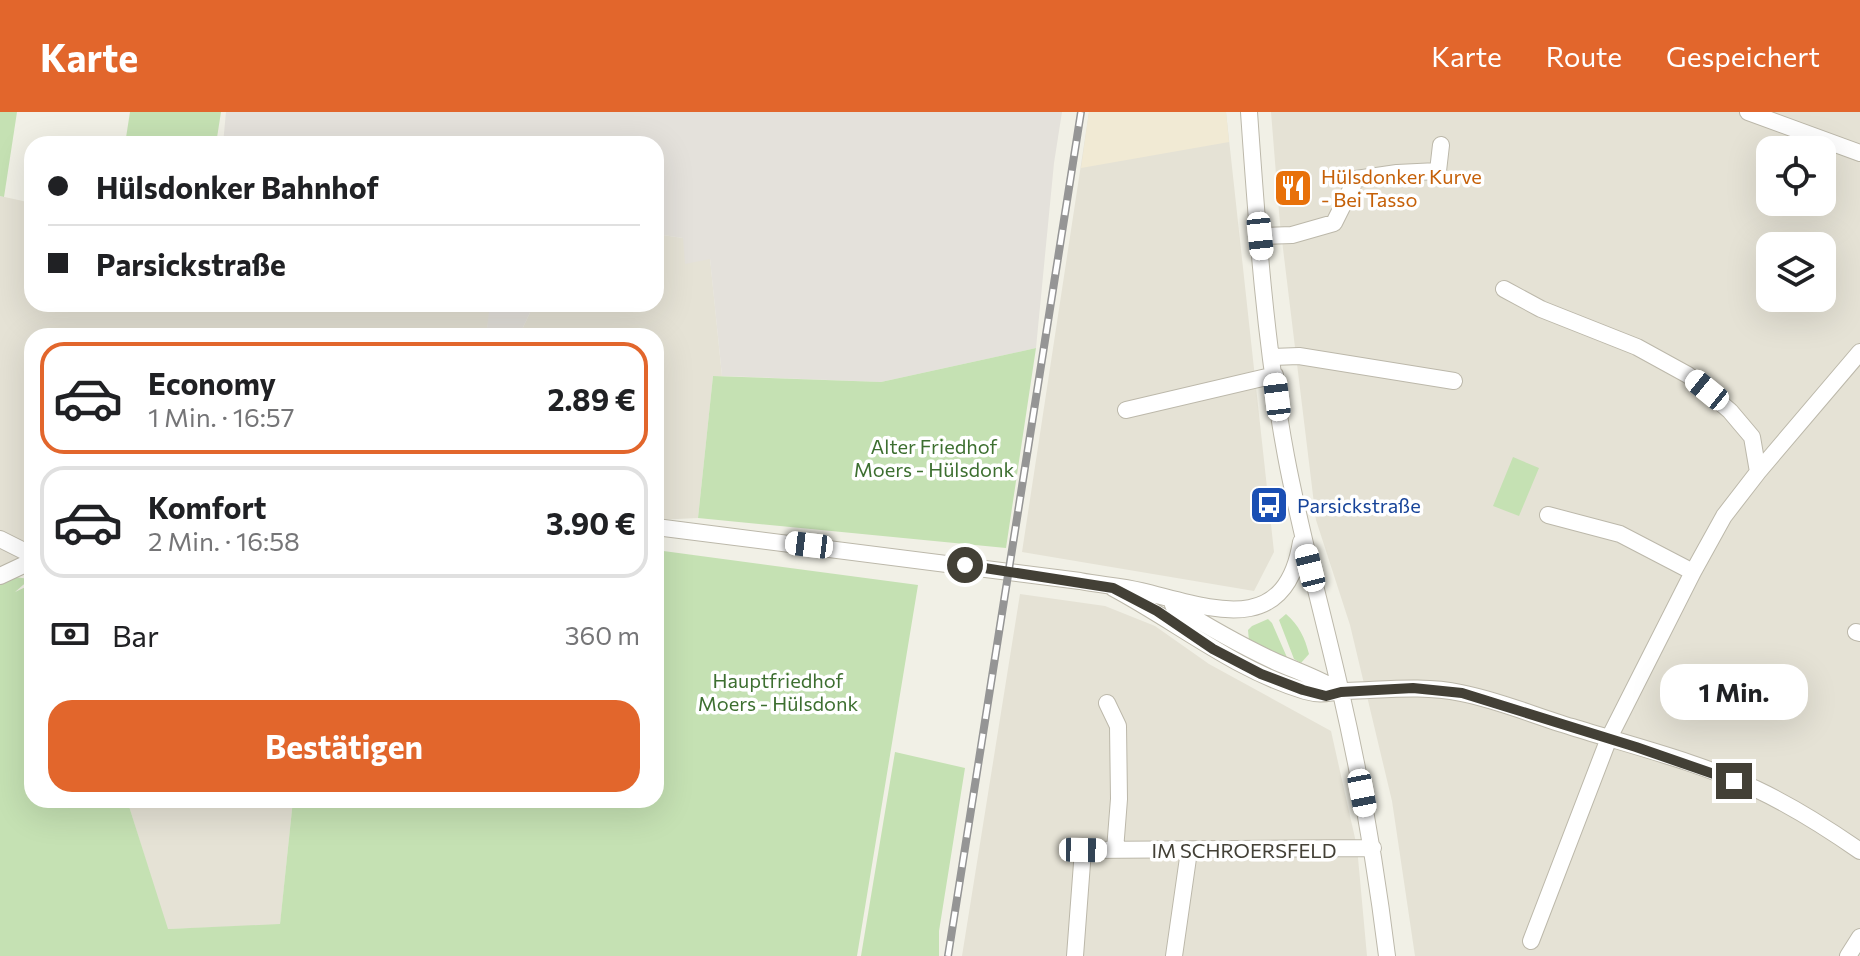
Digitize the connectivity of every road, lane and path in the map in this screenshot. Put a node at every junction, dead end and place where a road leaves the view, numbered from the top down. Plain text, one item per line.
1 (1249, 112) edge
2 (1748, 112) edge
3 (1441, 145) dead end
4 (1860, 153) edge
5 (1260, 236) junction
6 (1504, 289) dead end
7 (1860, 352) edge
8 (1272, 357) junction
9 (1275, 375) junction
10 (1454, 381) dead end
11 (1126, 410) dead end
12 (1758, 472) junction
13 (1548, 515) dead end
14 (664, 528) edge
15 (1302, 537) junction
16 (0, 539) edge
17 (24, 553) edge
18 (24, 562) edge
19 (1693, 572) junction
20 (0, 576) edge
21 (1113, 588) junction
22 (1161, 598) junction
23 (1341, 692) junction
24 (1107, 703) dead end
25 (1609, 738) junction
26 (1373, 848) junction
27 (1115, 850) junction
28 (1189, 851) junction
29 (1860, 851) edge
30 (1860, 937) edge
31 (1531, 941) dead end
32 (1075, 956) edge
33 (1174, 956) edge
34 (1387, 956) edge
35 (1848, 956) edge

1 - 5 street
2 - 4 street
3 - 5 street
5 - 8 street
6 - 12 street
7 - 12 street
8 - 9 street
8 - 10 street
9 - 11 street
9 - 15 street
12 - 19 street
13 - 19 street
14 - 21 street
15 - 22 street
15 - 23 street
16 - 17 street
18 - 20 street
19 - 25 street
21 - 22 street
21 - 23 street
22 - 23 street
23 - 25 street
23 - 26 street
24 - 27 street
25 - 29 street
25 - 31 street
26 - 28 street, IM SCHROERSFELD
26 - 34 street
27 - 28 street, IM SCHROERSFELD
27 - 32 street, IM SCHROERSFELD
28 - 33 street
30 - 35 street

